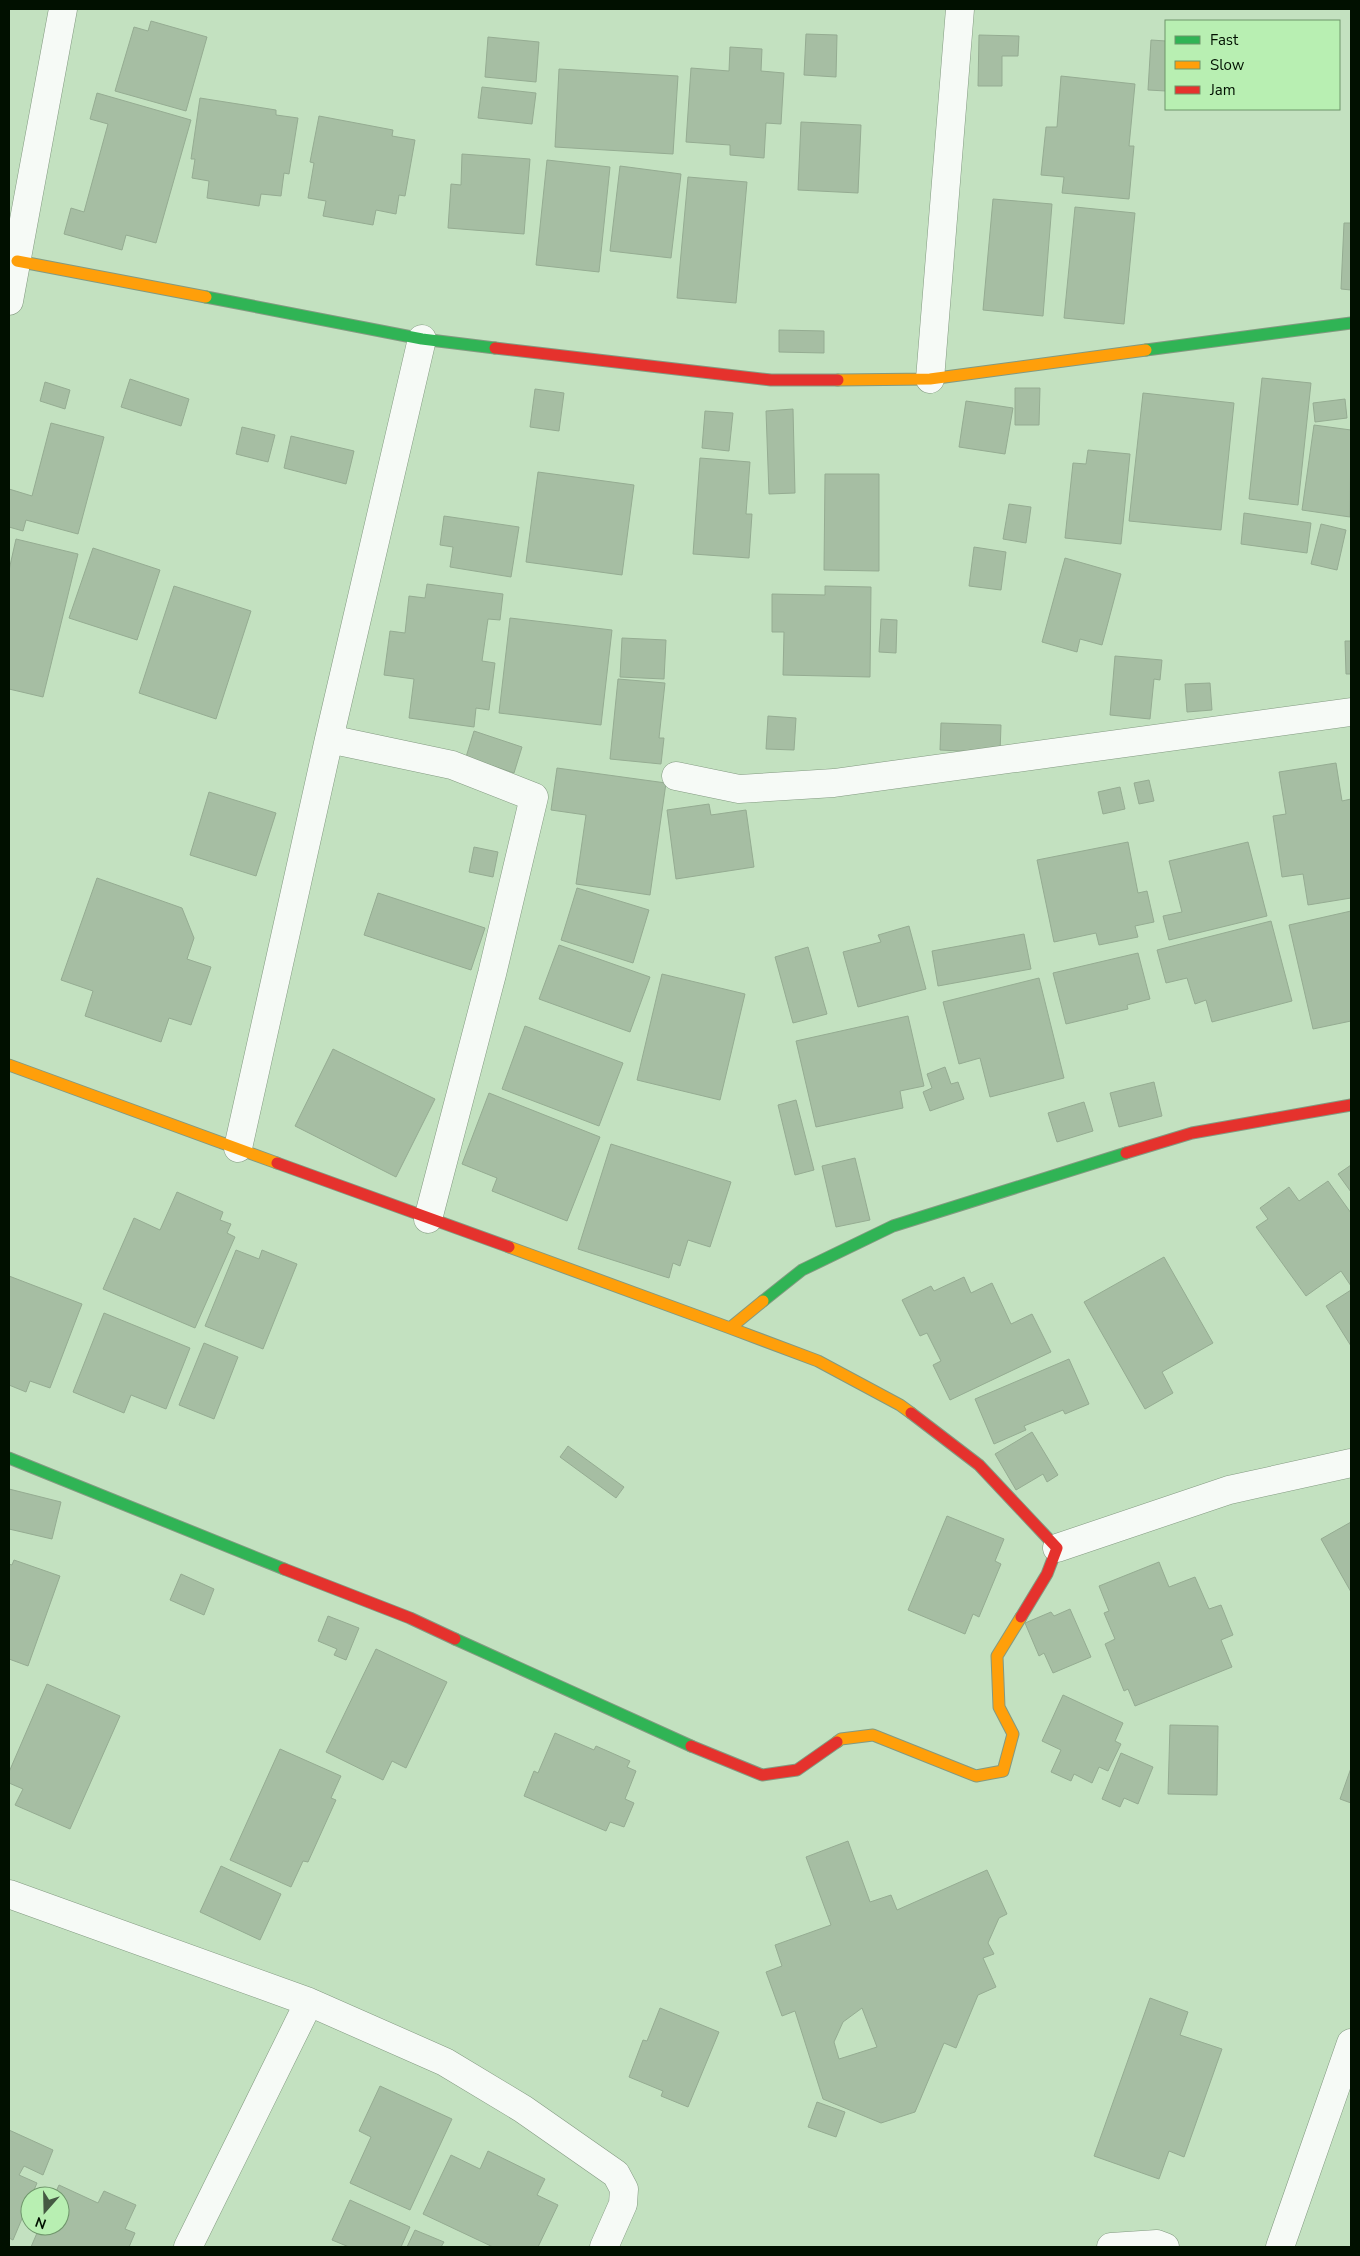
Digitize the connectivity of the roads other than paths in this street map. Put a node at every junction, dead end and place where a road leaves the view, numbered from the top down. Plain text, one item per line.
1 (63, 9) edge
2 (960, 9) edge
3 (17, 261) junction
4 (9, 301) edge
5 (1351, 323) edge
6 (422, 339) junction
7 (930, 379) junction
8 (1351, 712) edge
9 (329, 739) junction
10 (676, 776) dead end
11 (9, 1065) edge
12 (1351, 1105) edge
13 (238, 1148) junction
14 (428, 1219) junction
15 (730, 1328) junction
16 (9, 1458) edge
17 (1351, 1463) edge
18 (1058, 1548) junction
19 (9, 1894) edge
20 (309, 2002) junction
21 (1351, 2047) edge
22 (188, 2247) edge
23 (604, 2247) edge
24 (1111, 2247) edge
25 (1165, 2247) edge
26 (1280, 2247) edge

1 - 3 street
2 - 7 street
3 - 4 street
3 - 6 street
5 - 7 street
6 - 7 street
6 - 9 street
8 - 10 street
9 - 13 street
9 - 14 street
11 - 13 street
12 - 15 street
13 - 14 street
14 - 15 street
15 - 18 street
16 - 18 street
17 - 18 street
19 - 20 street
20 - 22 street
20 - 23 street
21 - 26 street
24 - 25 street

